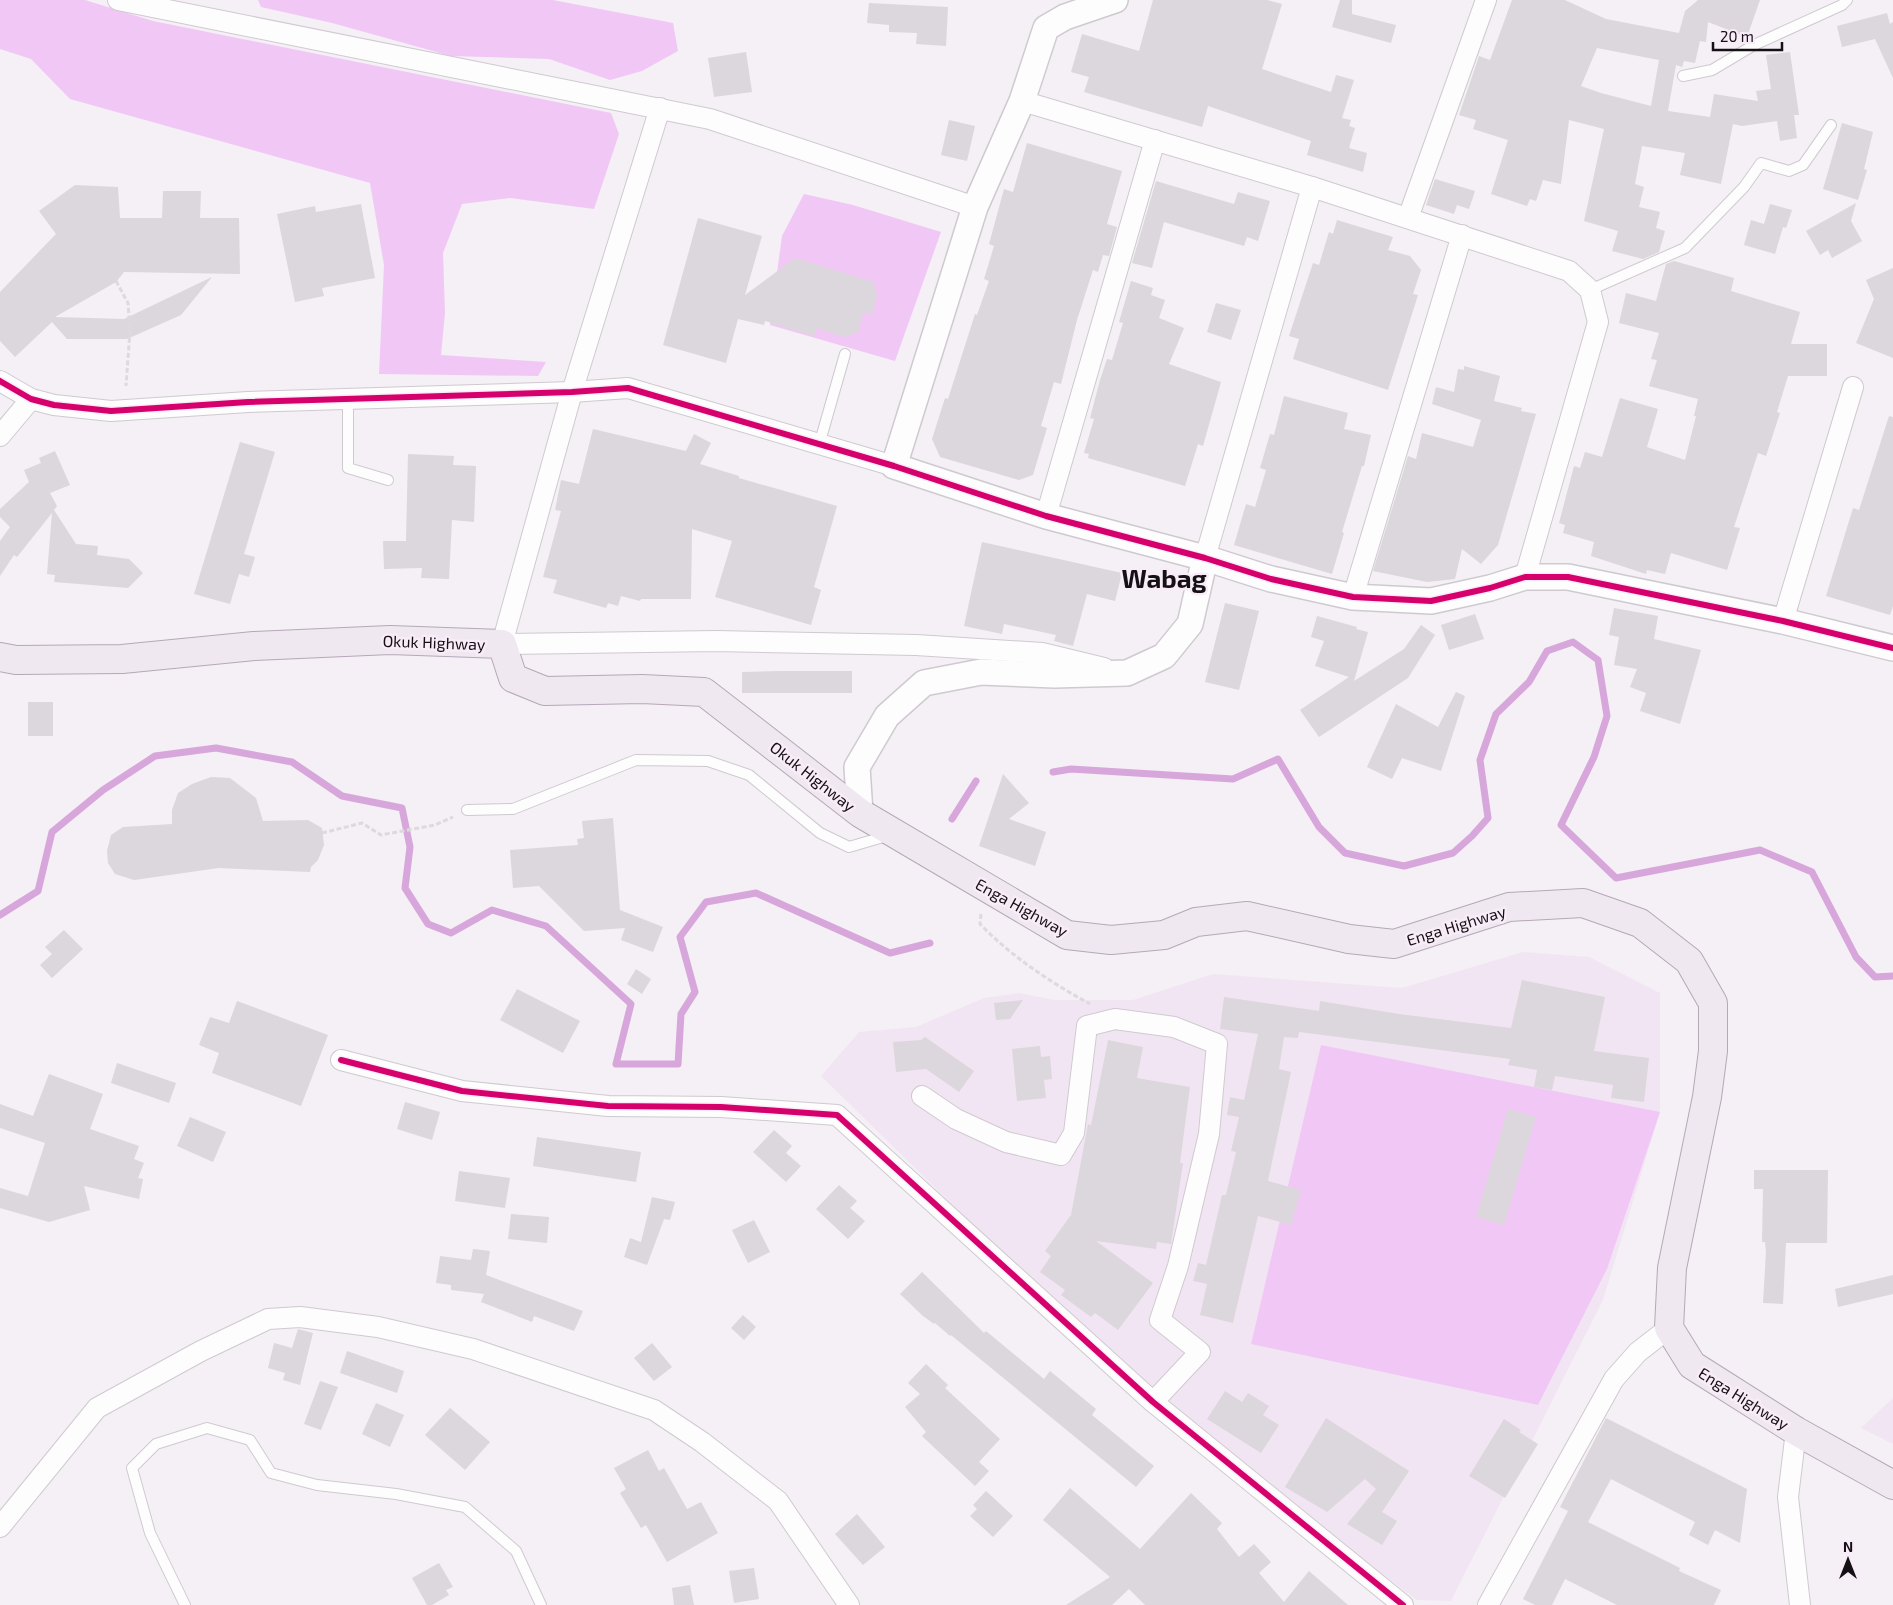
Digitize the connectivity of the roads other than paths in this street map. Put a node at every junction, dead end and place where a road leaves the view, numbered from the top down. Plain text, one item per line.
1 (118, 0) edge
2 (1115, 0) edge
3 (1486, 0) edge
4 (1847, 0) edge
5 (1683, 76) dead end
6 (1022, 101) junction
7 (660, 108) junction
8 (1831, 125) dead end
9 (1155, 140) junction
10 (1312, 188) junction
11 (975, 207) junction
12 (1408, 218) junction
13 (1462, 236) junction
14 (1590, 290) junction
15 (845, 354) dead end
16 (0, 381) edge
17 (1853, 387) dead end
18 (572, 392) junction
19 (31, 399) junction
20 (348, 400) junction
21 (0, 436) edge
22 (820, 445) junction
23 (894, 466) junction
24 (388, 480) dead end
25 (1046, 516) junction
26 (1205, 558) junction
27 (1525, 577) junction
28 (1353, 597) junction
29 (1783, 621) junction
30 (502, 644) junction
31 (1893, 648) edge
32 (0, 657) edge
33 (1127, 673) junction
34 (467, 810) road end
35 (860, 813) junction
36 (896, 834) junction
37 (341, 1060) dead end
38 (922, 1096) dead end
39 (1669, 1328) junction
40 (1153, 1402) junction
41 (1796, 1431) junction
42 (1893, 1485) edge
43 (0, 1527) edge
44 (185, 1605) edge
45 (541, 1605) edge
46 (849, 1605) edge
47 (1403, 1605) edge
48 (1488, 1605) edge
49 (1800, 1605) edge

1 - 7 street
2 - 6 street
3 - 12 street
4 - 5 lane
6 - 9 street
6 - 11 street
7 - 11 street
7 - 18 street
8 - 14 lane
9 - 10 street
9 - 25 street
10 - 12 street
10 - 26 street
11 - 23 street
12 - 13 street
13 - 14 street
13 - 28 street
14 - 27 street
15 - 22 lane
16 - 19 street
17 - 29 street
18 - 20 street
18 - 22 street
18 - 30 street
19 - 20 street
19 - 21 street
20 - 24 lane
22 - 23 street
23 - 25 street
25 - 26 street
26 - 28 street
26 - 33 street
27 - 28 street
27 - 29 street
29 - 31 street
30 - 32 main road, Okuk Highway
30 - 33 street
30 - 35 main road, Okuk Highway
33 - 35 street
34 - 36 lane
35 - 36 main road, Enga Highway
36 - 39 main road, Enga Highway
37 - 40 street
38 - 40 street
39 - 41 main road, Enga Highway
39 - 48 street
40 - 47 street
41 - 42 main road, Enga Highway
41 - 49 street
43 - 46 street
44 - 45 lane

